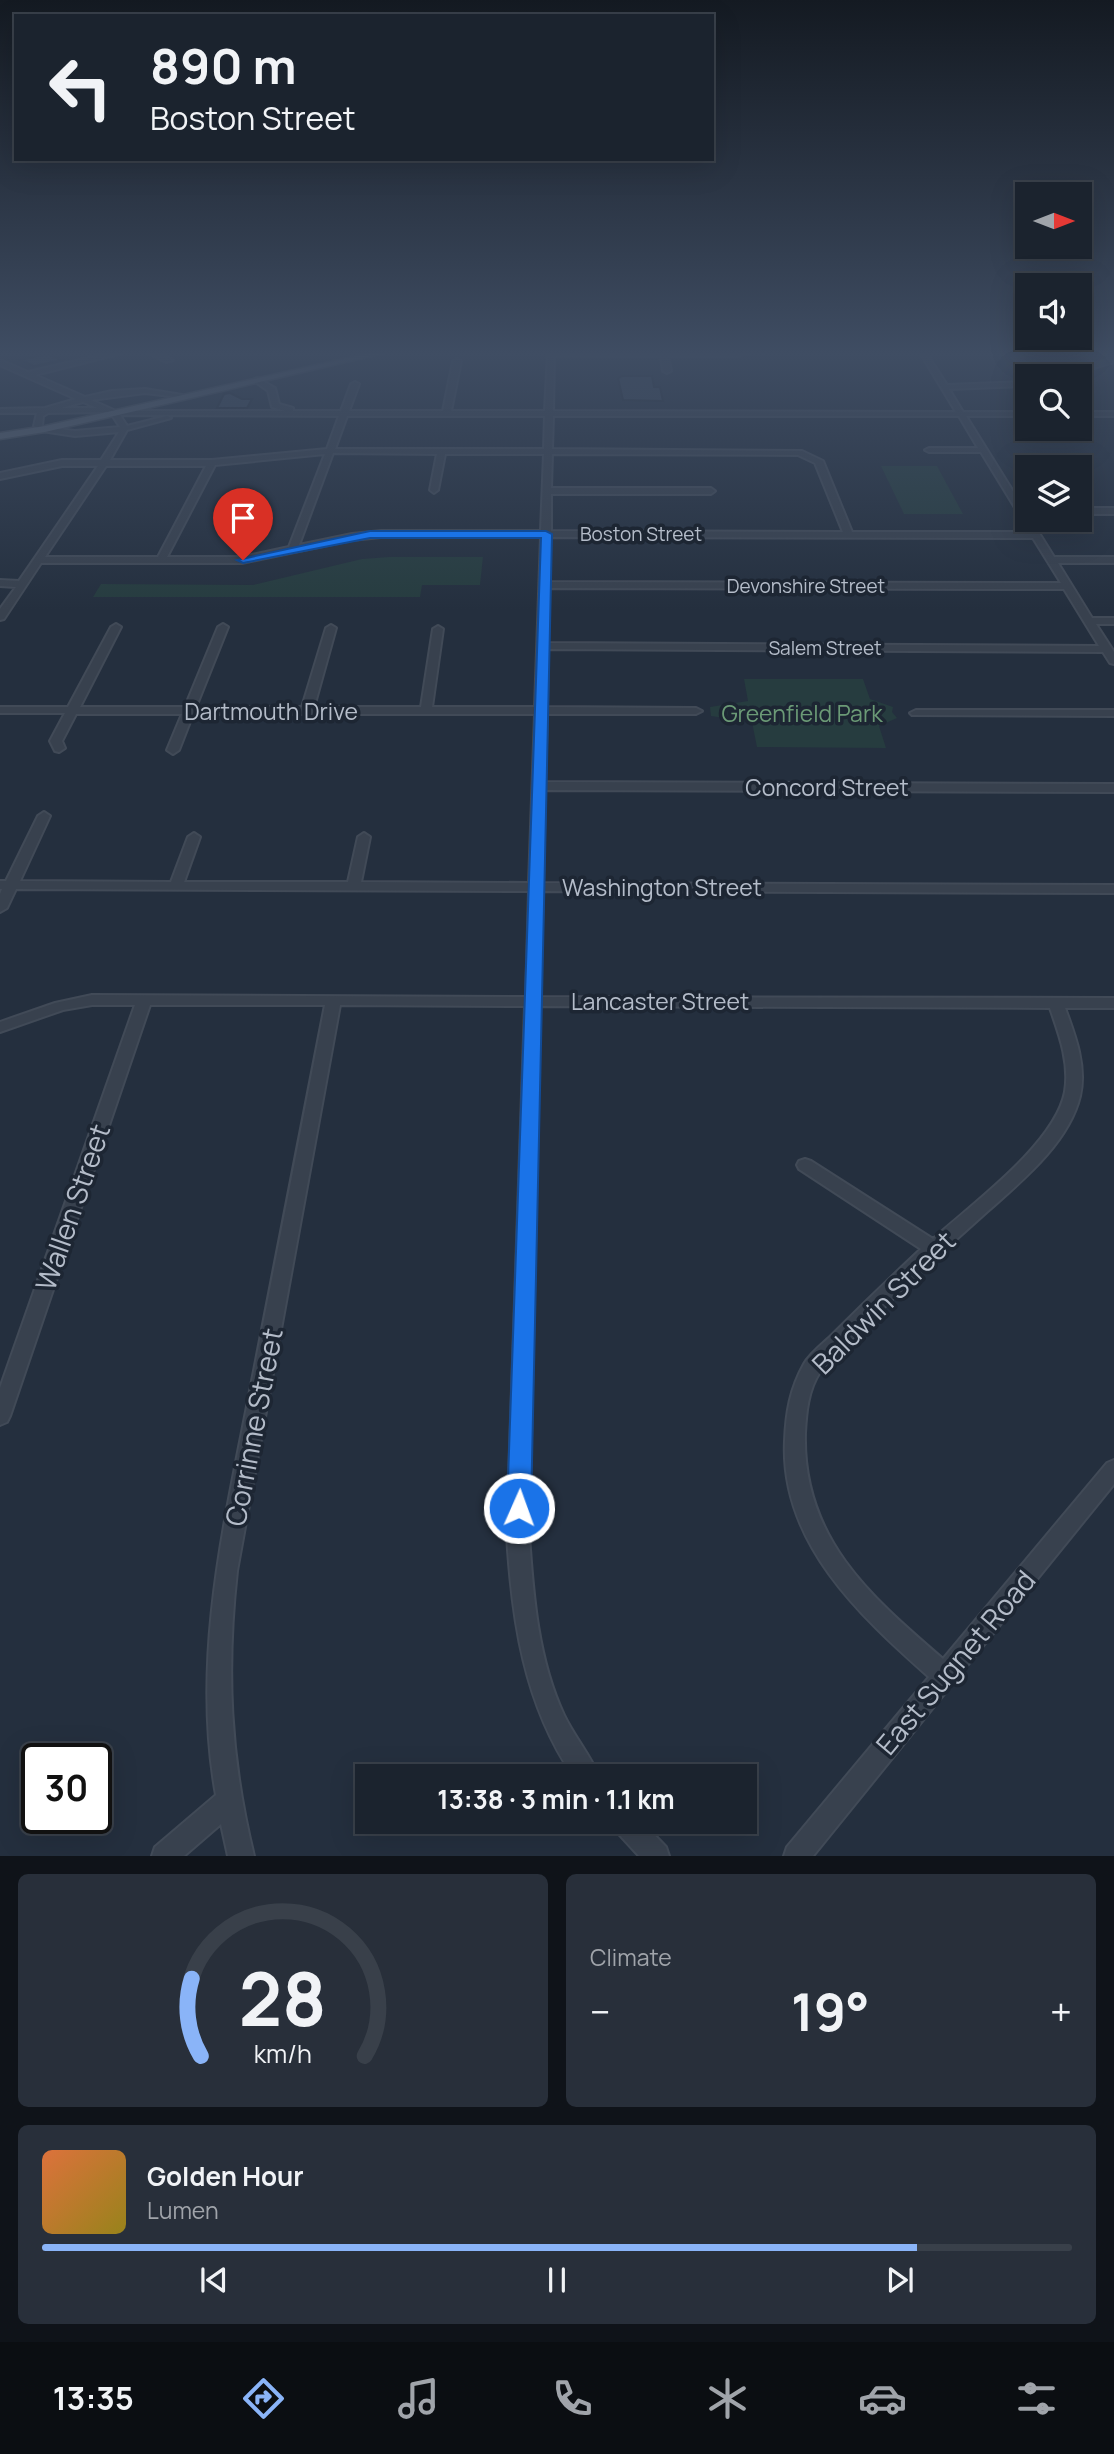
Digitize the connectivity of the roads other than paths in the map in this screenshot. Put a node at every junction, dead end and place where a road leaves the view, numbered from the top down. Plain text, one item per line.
1 (121, 438) edge
2 (333, 438) edge
3 (549, 438) edge
4 (975, 438) edge
5 (929, 450) dead end
6 (983, 450) junction
7 (328, 452) junction
8 (441, 452) junction
9 (549, 452) junction
10 (104, 463) junction
11 (212, 463) junction
12 (0, 476) edge
13 (94, 476) junction
14 (434, 490) dead end
15 (548, 491) junction
16 (711, 491) dead end
17 (1015, 498) edge
18 (1092, 511) edge
19 (1114, 511) edge
20 (1034, 532) edge
21 (546, 534) junction
22 (848, 534) junction
23 (1036, 536) junction
24 (293, 550) junction
25 (38, 560) junction
26 (161, 560) junction
27 (1051, 560) junction
28 (1114, 560) edge
29 (0, 583) edge
30 (22, 583) junction
31 (545, 585) junction
32 (1068, 586) junction
33 (0, 617) edge
34 (1089, 621) junction
35 (1114, 621) edge
36 (116, 627) dead end
37 (223, 627) dead end
38 (331, 628) dead end
39 (438, 629) dead end
40 (544, 646) junction
41 (1106, 649) junction
42 (1114, 661) edge
43 (0, 710) edge
44 (72, 710) junction
45 (189, 711) junction
46 (307, 711) junction
47 (426, 711) junction
48 (696, 711) dead end
49 (541, 712) junction
50 (916, 713) dead end
51 (1114, 713) edge
52 (59, 748) dead end
53 (173, 750) dead end
54 (540, 786) junction
55 (1114, 788) edge
56 (44, 816) dead end
57 (194, 837) dead end
58 (363, 837) dead end
59 (6, 885) edge
60 (176, 885) junction
61 (354, 885) junction
62 (537, 886) junction
63 (1114, 889) edge
64 (0, 908) edge
65 (145, 999) junction
66 (334, 1000) junction
67 (534, 1000) junction
68 (1056, 1003) junction
69 (1114, 1003) edge
70 (0, 1027) edge
71 (805, 1165) dead end
72 (933, 1248) junction
73 (0, 1416) edge
74 (1114, 1469) edge
75 (944, 1675) junction
76 (578, 1764) edge
77 (227, 1802) junction
78 (636, 1834) edge
79 (164, 1856) edge
80 (241, 1856) edge
81 (657, 1856) edge
82 (796, 1856) edge

1 - 10 street
2 - 7 street
3 - 9 street
4 - 6 street
5 - 6 street
6 - 17 street
7 - 8 street
7 - 11 street
7 - 24 street
8 - 9 street
8 - 14 street
9 - 15 street
9 - 22 street
10 - 11 street
10 - 12 street
10 - 13 street
11 - 26 street
12 - 13 street
13 - 25 street
15 - 16 street
15 - 21 street
18 - 19 street
20 - 23 street
21 - 22 street, Boston Street
21 - 24 street, Boston Street
21 - 31 street
22 - 23 street, Boston Street
23 - 27 street
24 - 26 street, Boston Street
25 - 26 street, Boston Street
25 - 30 street
27 - 28 street
27 - 32 street
29 - 30 street
30 - 33 street
31 - 32 street, Devonshire Street
31 - 40 street
32 - 34 street
34 - 35 street
34 - 41 street
36 - 44 street
37 - 45 street
38 - 46 street
39 - 47 street
40 - 41 street, Salem Street
40 - 49 street
41 - 42 street
43 - 44 street, Dartmouth Drive
44 - 45 street, Dartmouth Drive
44 - 52 street
45 - 46 street, Dartmouth Drive
45 - 53 street
46 - 47 street, Dartmouth Drive
47 - 49 street, Dartmouth Drive
48 - 49 street, Dartmouth Drive
49 - 54 street
50 - 51 street
54 - 55 street, Concord Street
54 - 62 street
56 - 59 street
57 - 60 street
58 - 61 street
59 - 60 street, Washington Street
59 - 64 street
60 - 61 street, Washington Street
61 - 62 street, Washington Street
62 - 63 street, Washington Street
62 - 67 street
65 - 66 street, Lancaster Street
65 - 70 street, Lancaster Street
65 - 73 street, Wallen Street
66 - 67 street, Lancaster Street
66 - 77 street, Corrinne Street
67 - 68 street, Lancaster Street
67 - 76 street
68 - 69 street, Lancaster Street
68 - 72 street, Baldwin Street
71 - 72 street
72 - 75 street, Baldwin Street
74 - 75 street, East Sugnet Road
75 - 82 street, East Sugnet Road
77 - 79 street
77 - 80 street, Corrinne Street
78 - 81 street

